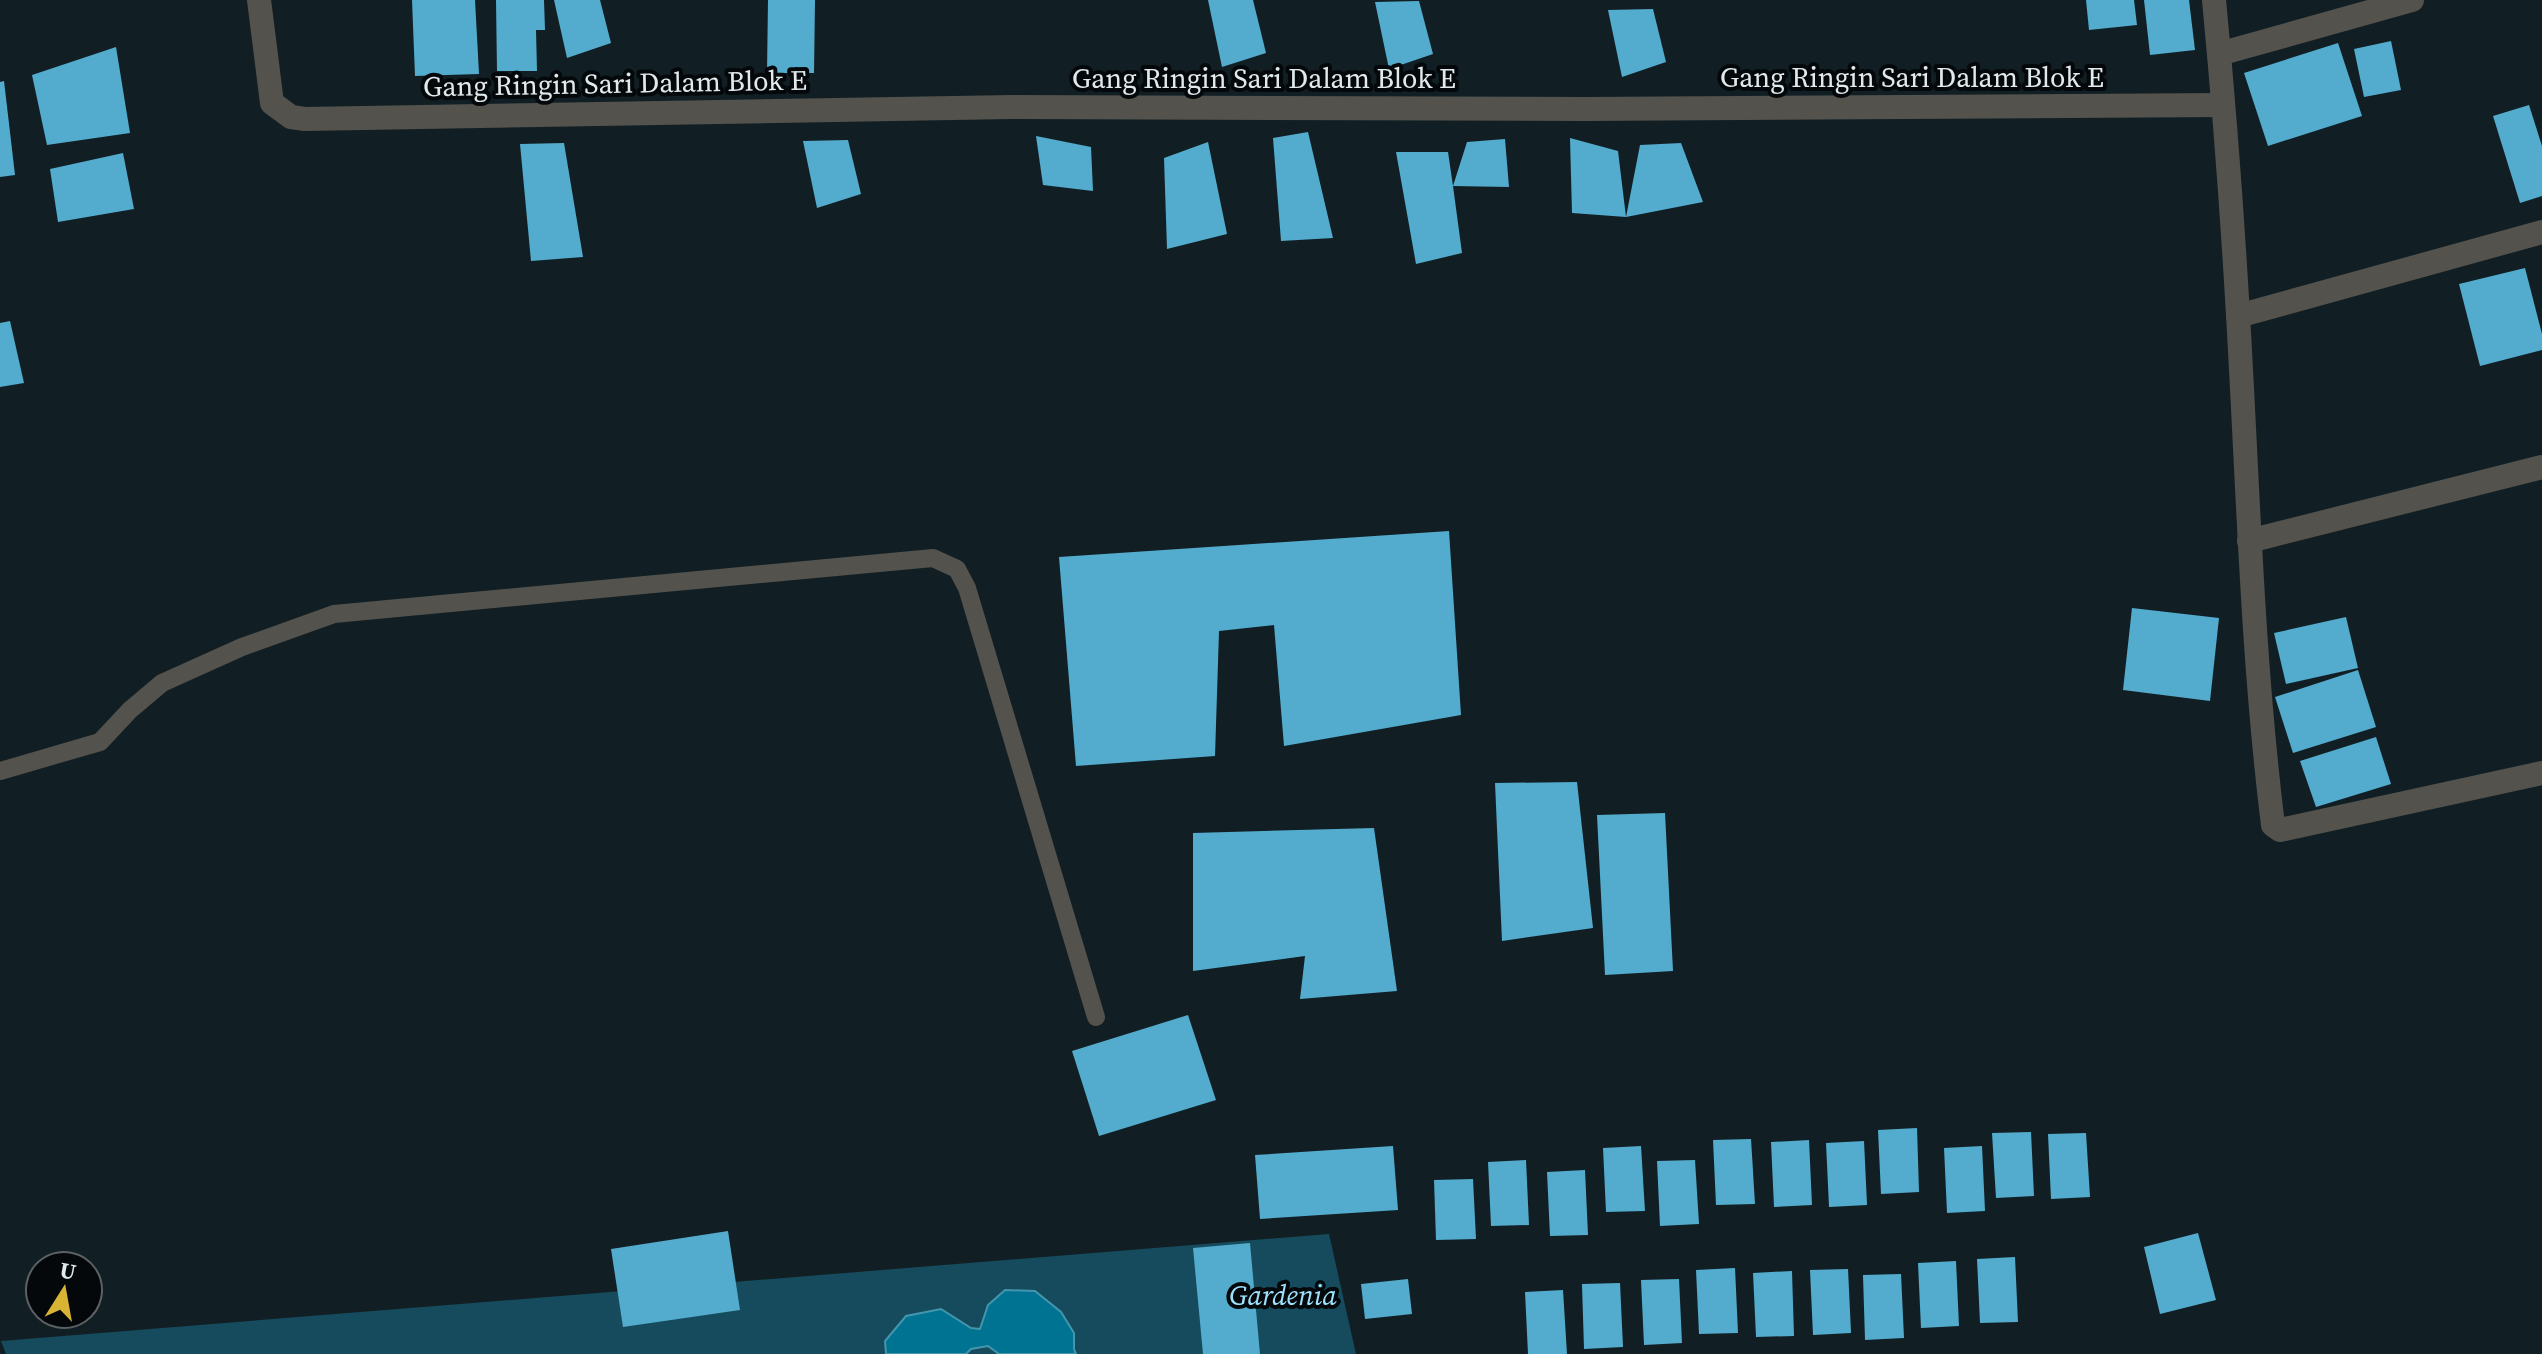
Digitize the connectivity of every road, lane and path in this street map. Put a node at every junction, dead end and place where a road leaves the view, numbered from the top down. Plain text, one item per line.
1 (259, 0) edge
2 (2214, 0) edge
3 (2412, 0) edge
4 (2219, 54) junction
5 (2223, 105) junction
6 (2542, 232) edge
7 (2238, 316) junction
8 (2542, 467) edge
9 (2249, 541) junction
10 (0, 771) edge
11 (2542, 773) edge
12 (1096, 1017) dead end

1 - 5 street, Gang Ringin Sari Dalam Blok E
2 - 4 street
3 - 4 street
4 - 5 street
5 - 7 street
6 - 7 street
7 - 9 street
8 - 9 street
9 - 11 street
10 - 12 lane

